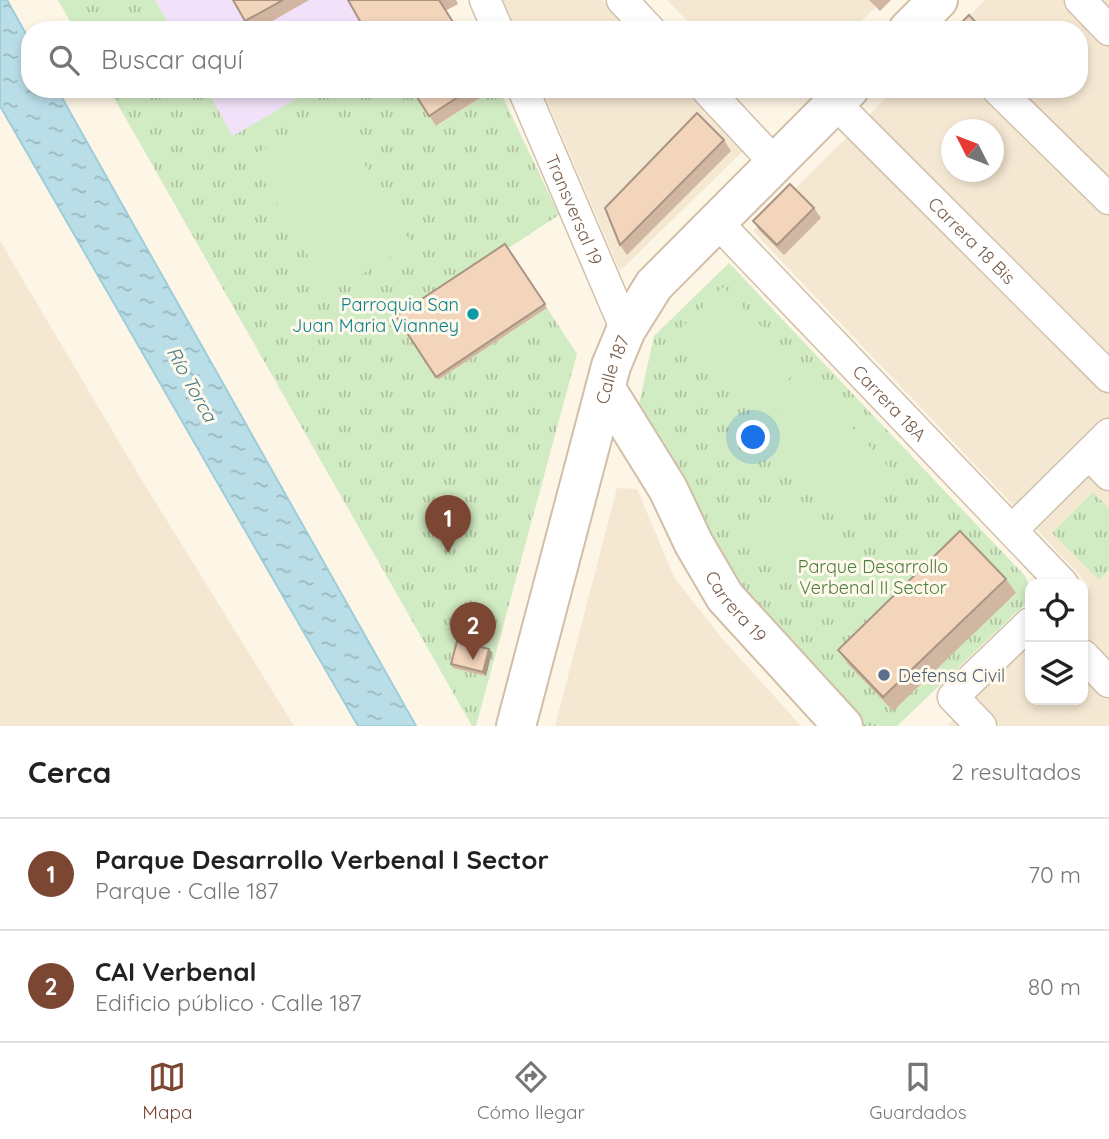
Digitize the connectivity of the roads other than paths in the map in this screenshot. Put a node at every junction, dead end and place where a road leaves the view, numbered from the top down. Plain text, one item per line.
1 (485, 0) edge
2 (622, 0) edge
3 (1080, 0) edge
4 (494, 21) edge
5 (642, 21) edge
6 (1109, 30) edge
7 (527, 98) edge
8 (714, 98) edge
9 (840, 98) edge
10 (844, 98) edge
11 (1006, 98) edge
12 (775, 163) junction
13 (1109, 200) edge
14 (717, 222) junction
15 (626, 330) junction
16 (1109, 377) edge
17 (606, 390) junction
18 (1102, 454) edge
19 (585, 467) junction
20 (656, 468) junction
21 (1012, 530) junction
22 (1058, 579) edge
23 (1025, 628) edge
24 (1088, 660) edge
25 (1109, 682) edge
26 (516, 726) edge
27 (843, 726) edge
28 (981, 726) edge

1 - 4 street
2 - 5 street
3 - 6 street
7 - 15 street, Transversal 19
8 - 12 street
9 - 12 street, Calle 187
10 - 16 street, Carrera 18 Bis
11 - 13 street
12 - 14 street, Calle 187
14 - 15 street, Calle 187
14 - 21 street, Carrera 18A
15 - 17 street, Calle 187
17 - 19 street, Calle 187
17 - 20 street, Carrera 19
18 - 21 street
19 - 20 street
19 - 26 street, Calle 187
20 - 27 street, Carrera 19
21 - 22 street, Carrera 18A
23 - 28 street
24 - 25 street

